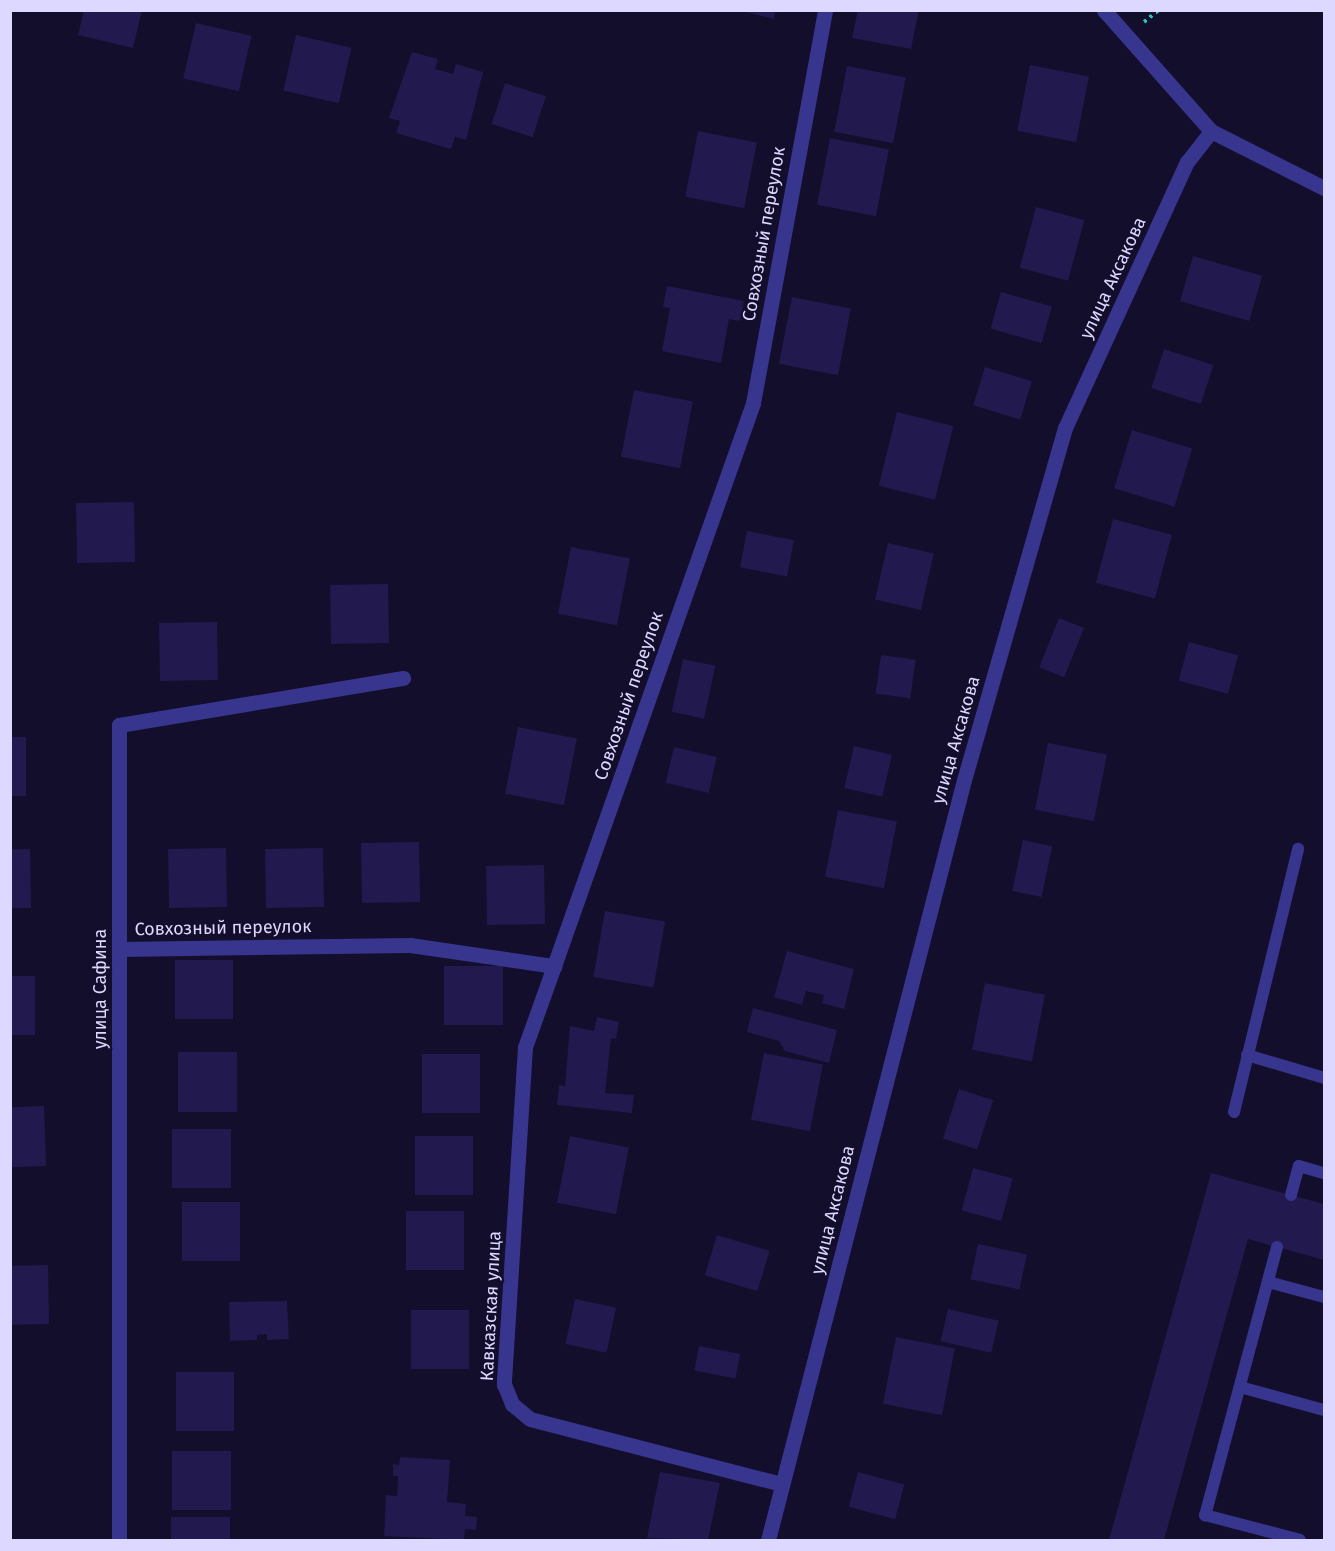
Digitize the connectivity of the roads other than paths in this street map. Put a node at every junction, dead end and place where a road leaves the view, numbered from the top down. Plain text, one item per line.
1 (825, 10) edge
2 (1104, 10) edge
3 (1211, 131) junction
4 (1324, 188) edge
5 (403, 678) dead end
6 (1298, 849) dead end
7 (119, 949) junction
8 (554, 966) junction
9 (1247, 1055) junction
10 (1324, 1078) edge
11 (1234, 1112) dead end
12 (1324, 1172) edge
13 (1291, 1195) dead end
14 (1277, 1247) dead end
15 (1268, 1282) junction
16 (1324, 1297) edge
17 (1240, 1387) junction
18 (1324, 1410) edge
19 (782, 1484) junction
20 (120, 1540) edge
21 (768, 1540) edge
22 (1300, 1540) edge

1 - 8 street, Совхозный переулок
2 - 3 street
3 - 4 street
3 - 19 street, улица Аксакова
5 - 7 street, улица Сафина
6 - 9 lane
7 - 8 street, Совхозный переулок
7 - 20 street, улица Сафина
8 - 19 street, Кавказская улица
9 - 10 lane
9 - 11 lane
12 - 13 lane
14 - 15 lane
15 - 16 lane
15 - 17 lane
17 - 18 lane
17 - 22 lane
19 - 21 street, улица Аксакова

